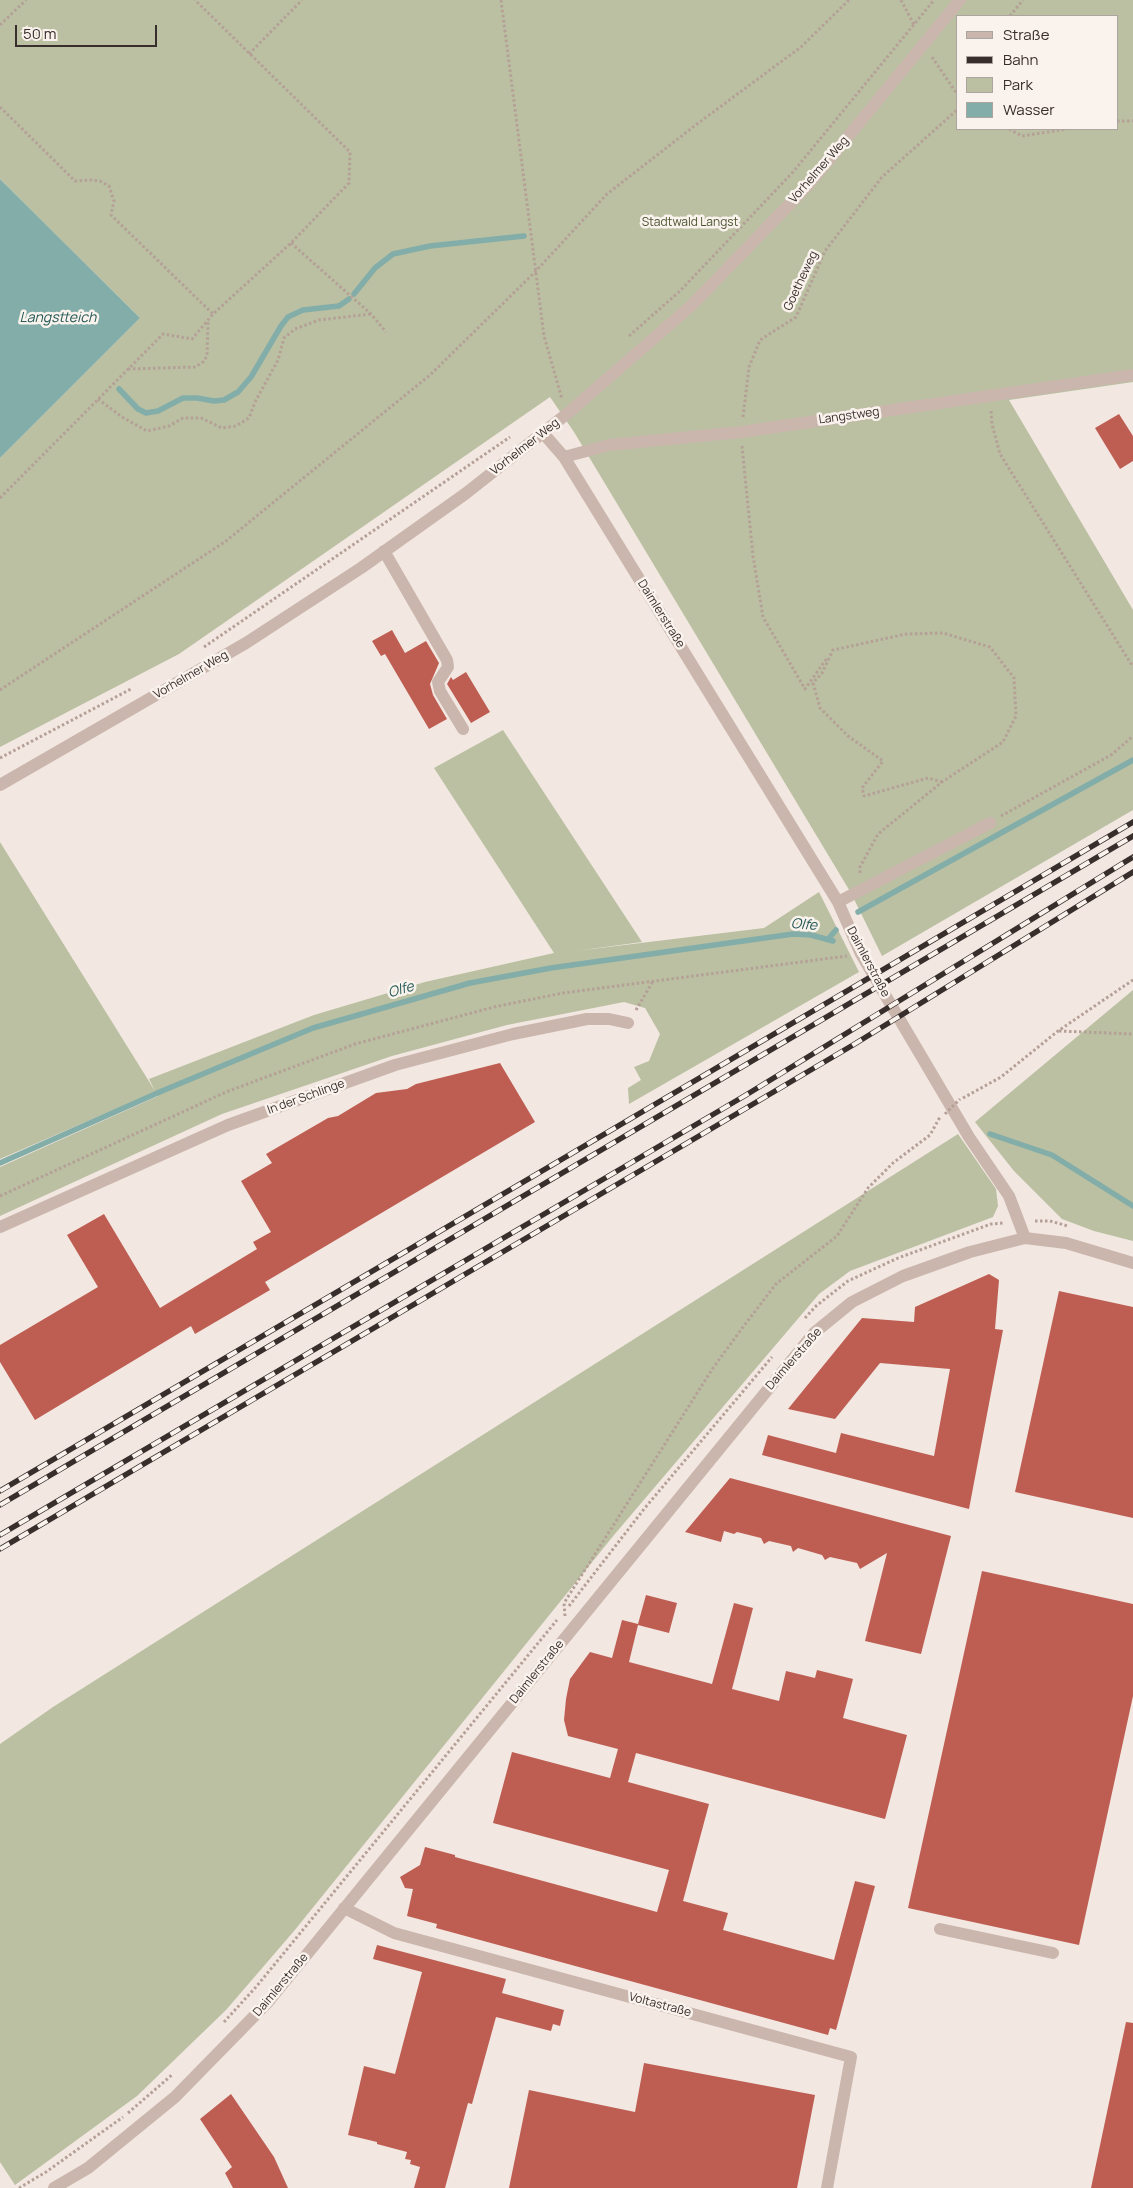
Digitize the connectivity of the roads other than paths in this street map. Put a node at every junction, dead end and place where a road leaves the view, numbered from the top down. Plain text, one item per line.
1 (960, 0) edge
2 (1133, 375) edge
3 (544, 433) junction
4 (564, 457) junction
5 (384, 551) junction
6 (463, 729) dead end
7 (0, 785) edge
8 (990, 823) road end
9 (838, 902) junction
10 (628, 1023) road end
11 (0, 1227) edge
12 (1025, 1238) junction
13 (1133, 1263) edge
14 (344, 1908) junction
15 (940, 1929) dead end
16 (1053, 1953) dead end
17 (54, 2188) edge
18 (827, 2188) edge

1 - 3 street, Vorhelmer Weg
2 - 4 street, Langstweg
3 - 4 street, Daimlerstraße
3 - 5 street, Vorhelmer Weg
4 - 9 street, Daimlerstraße
5 - 6 street
5 - 7 street, Vorhelmer Weg
8 - 9 street
9 - 12 street, Daimlerstraße
10 - 11 street, In der Schlinge
12 - 13 street
12 - 14 street, Daimlerstraße
14 - 17 street, Daimlerstraße
14 - 18 street, Voltastraße
15 - 16 street

